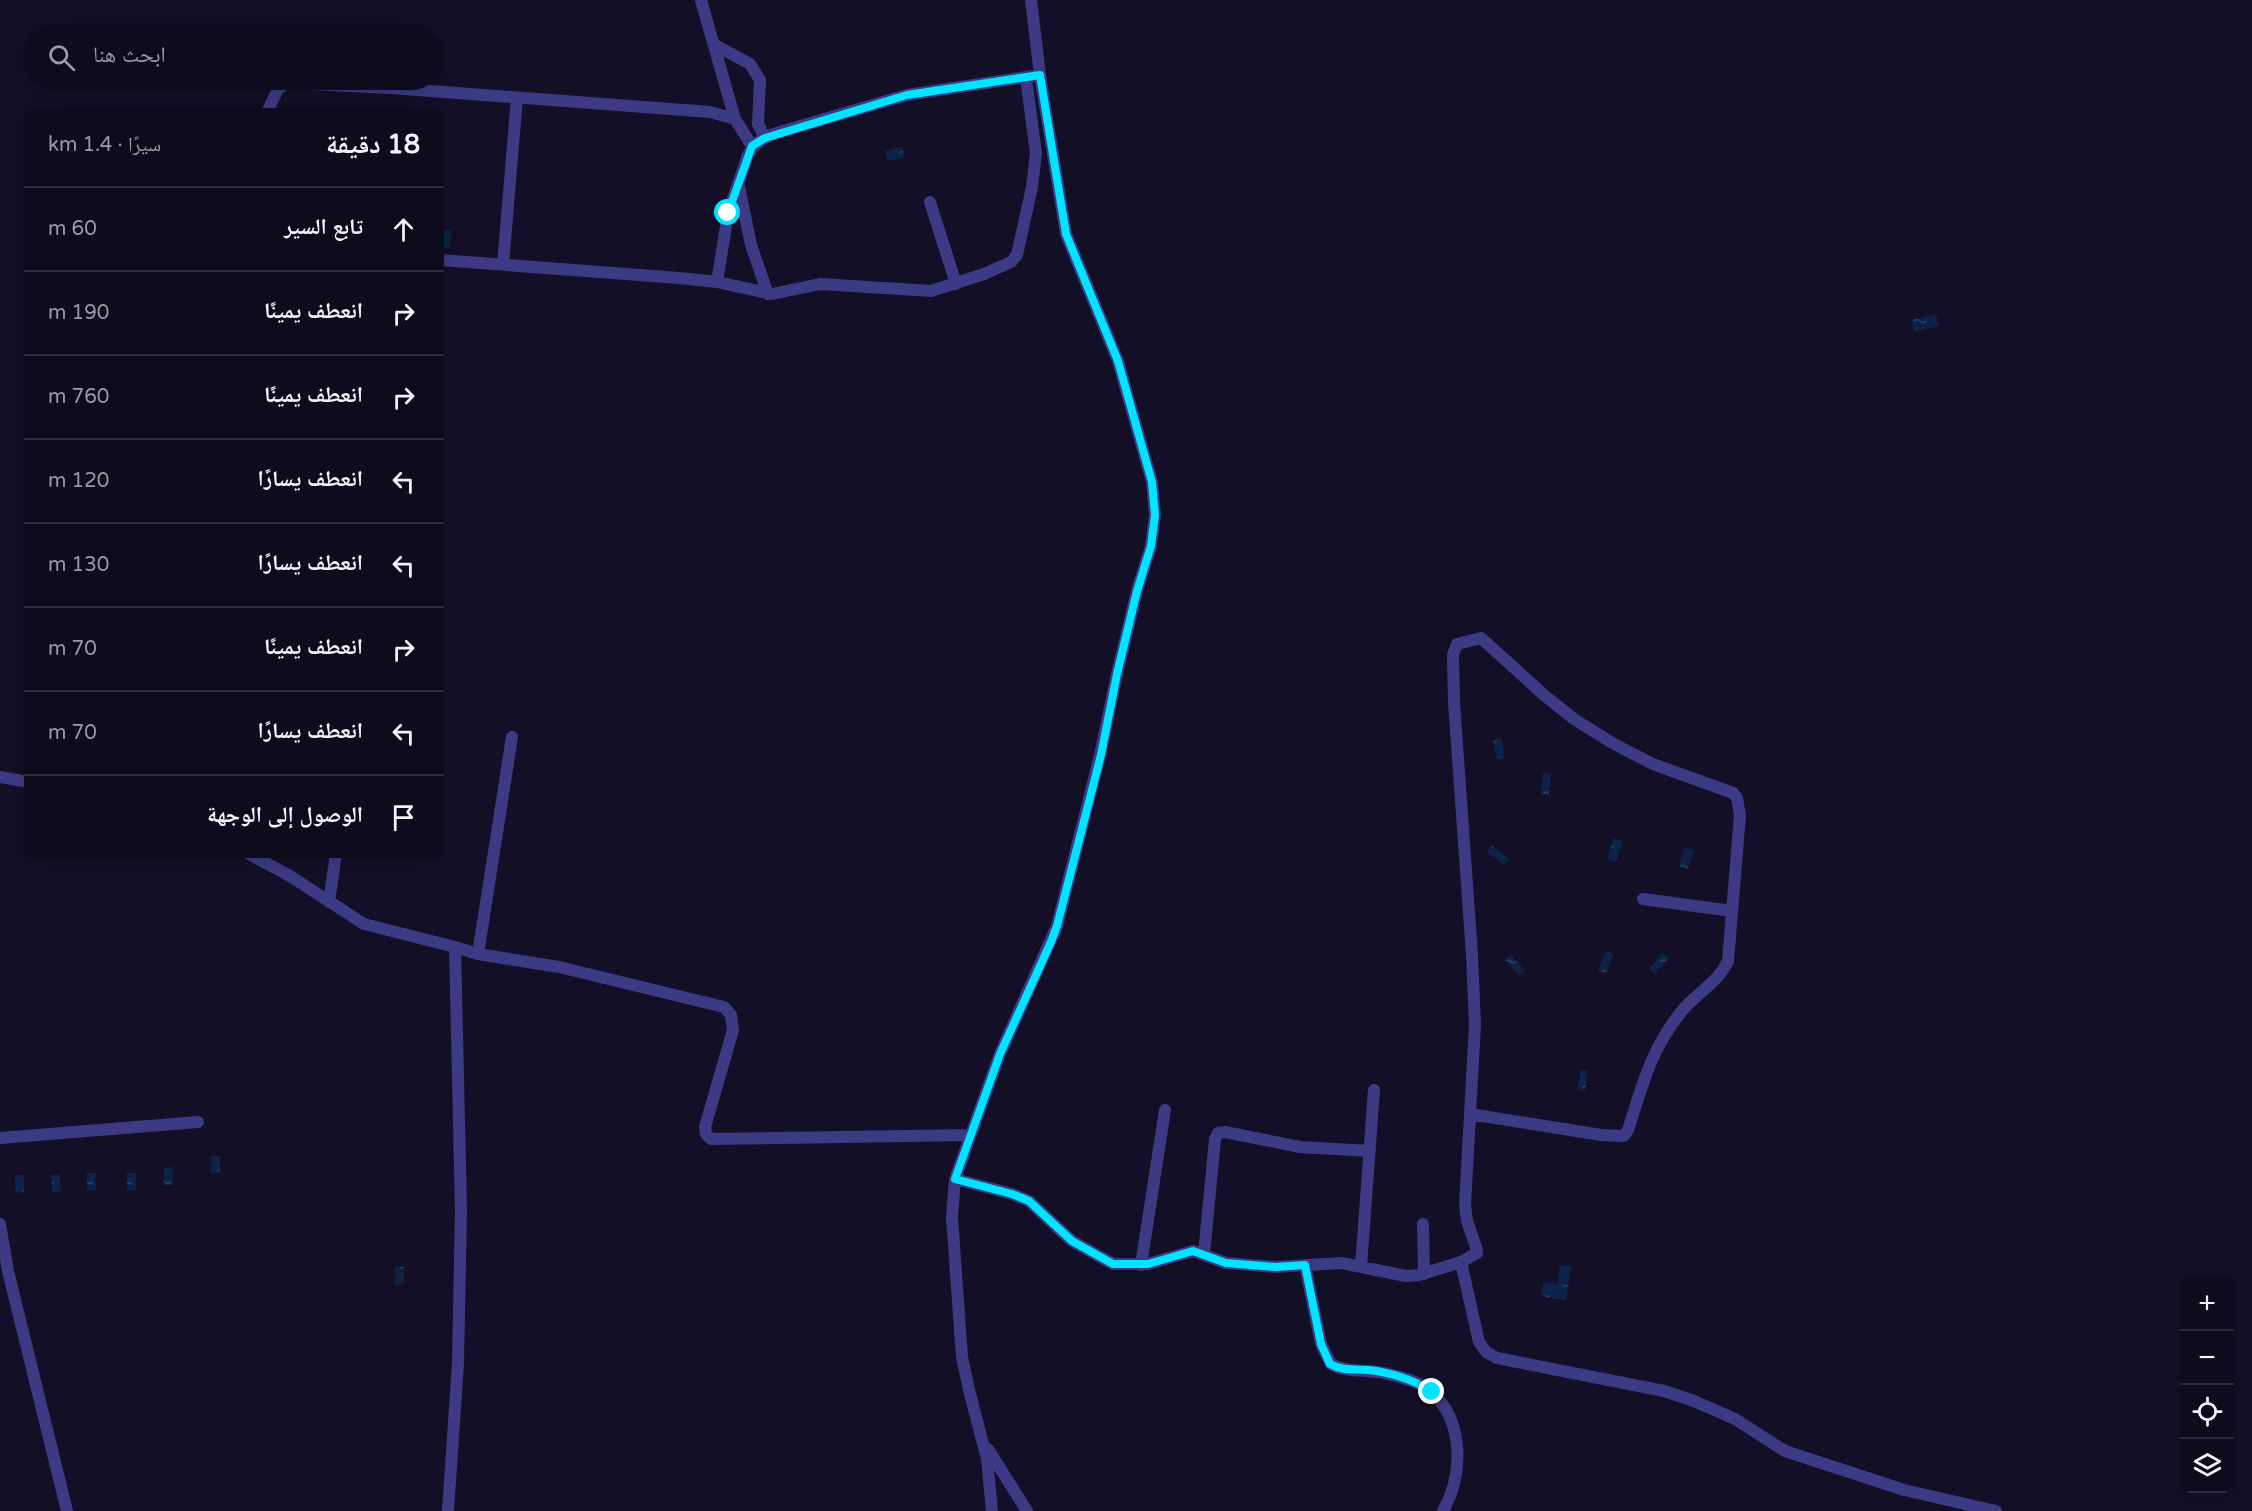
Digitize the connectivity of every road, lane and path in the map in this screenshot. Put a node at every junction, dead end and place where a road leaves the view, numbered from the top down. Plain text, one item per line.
1 (701, 0) edge
2 (1030, 0) edge
3 (715, 45) junction
4 (1040, 75) junction
5 (1026, 78) junction
6 (278, 90) edge
7 (405, 90) edge
8 (517, 98) junction
9 (269, 108) edge
10 (735, 119) junction
11 (765, 138) junction
12 (752, 146) junction
13 (738, 182) junction
14 (930, 202) dead end
15 (444, 260) edge
16 (503, 265) junction
17 (717, 282) junction
18 (956, 284) junction
19 (768, 294) junction
20 (512, 737) dead end
21 (0, 777) edge
22 (24, 781) edge
23 (256, 858) edge
24 (335, 858) edge
25 (1643, 899) dead end
26 (329, 902) junction
27 (1732, 911) junction
28 (455, 947) junction
29 (478, 954) junction
30 (1374, 1090) dead end
31 (1165, 1110) dead end
32 (1470, 1114) junction
33 (198, 1122) dead end
34 (970, 1135) junction
35 (0, 1138) edge
36 (1370, 1151) junction
37 (955, 1179) junction
38 (0, 1224) edge
39 (1423, 1224) dead end
40 (1204, 1254) junction
41 (1461, 1262) junction
42 (1141, 1265) junction
43 (1305, 1265) junction
44 (1361, 1266) junction
45 (1424, 1274) junction
46 (981, 1439) junction
47 (67, 1511) edge
48 (448, 1511) edge
49 (992, 1511) edge
50 (1027, 1511) edge
51 (1443, 1511) edge
52 (1996, 1511) edge

1 - 3 street
2 - 4 street
3 - 10 street
3 - 11 street
4 - 5 street
4 - 34 street
5 - 11 street
5 - 18 street
6 - 9 street
7 - 8 street
8 - 10 street
8 - 16 street
10 - 12 street
11 - 12 street
12 - 13 street
13 - 17 street
13 - 19 street
14 - 18 street
15 - 16 street
16 - 17 street
17 - 19 street
18 - 19 street
20 - 29 street
21 - 22 street
23 - 26 street
24 - 26 street
25 - 27 street
26 - 28 street
27 - 32 street
27 - 32 street
28 - 29 street
28 - 48 street
29 - 34 street
30 - 36 street
31 - 42 street
32 - 41 street
33 - 35 street
34 - 37 street
36 - 40 street
36 - 44 street
37 - 42 street
37 - 46 street
38 - 47 street
39 - 45 street
40 - 42 street
40 - 43 street
41 - 45 street
41 - 52 street
43 - 44 street
43 - 51 street
44 - 45 street
46 - 49 street
46 - 50 street

